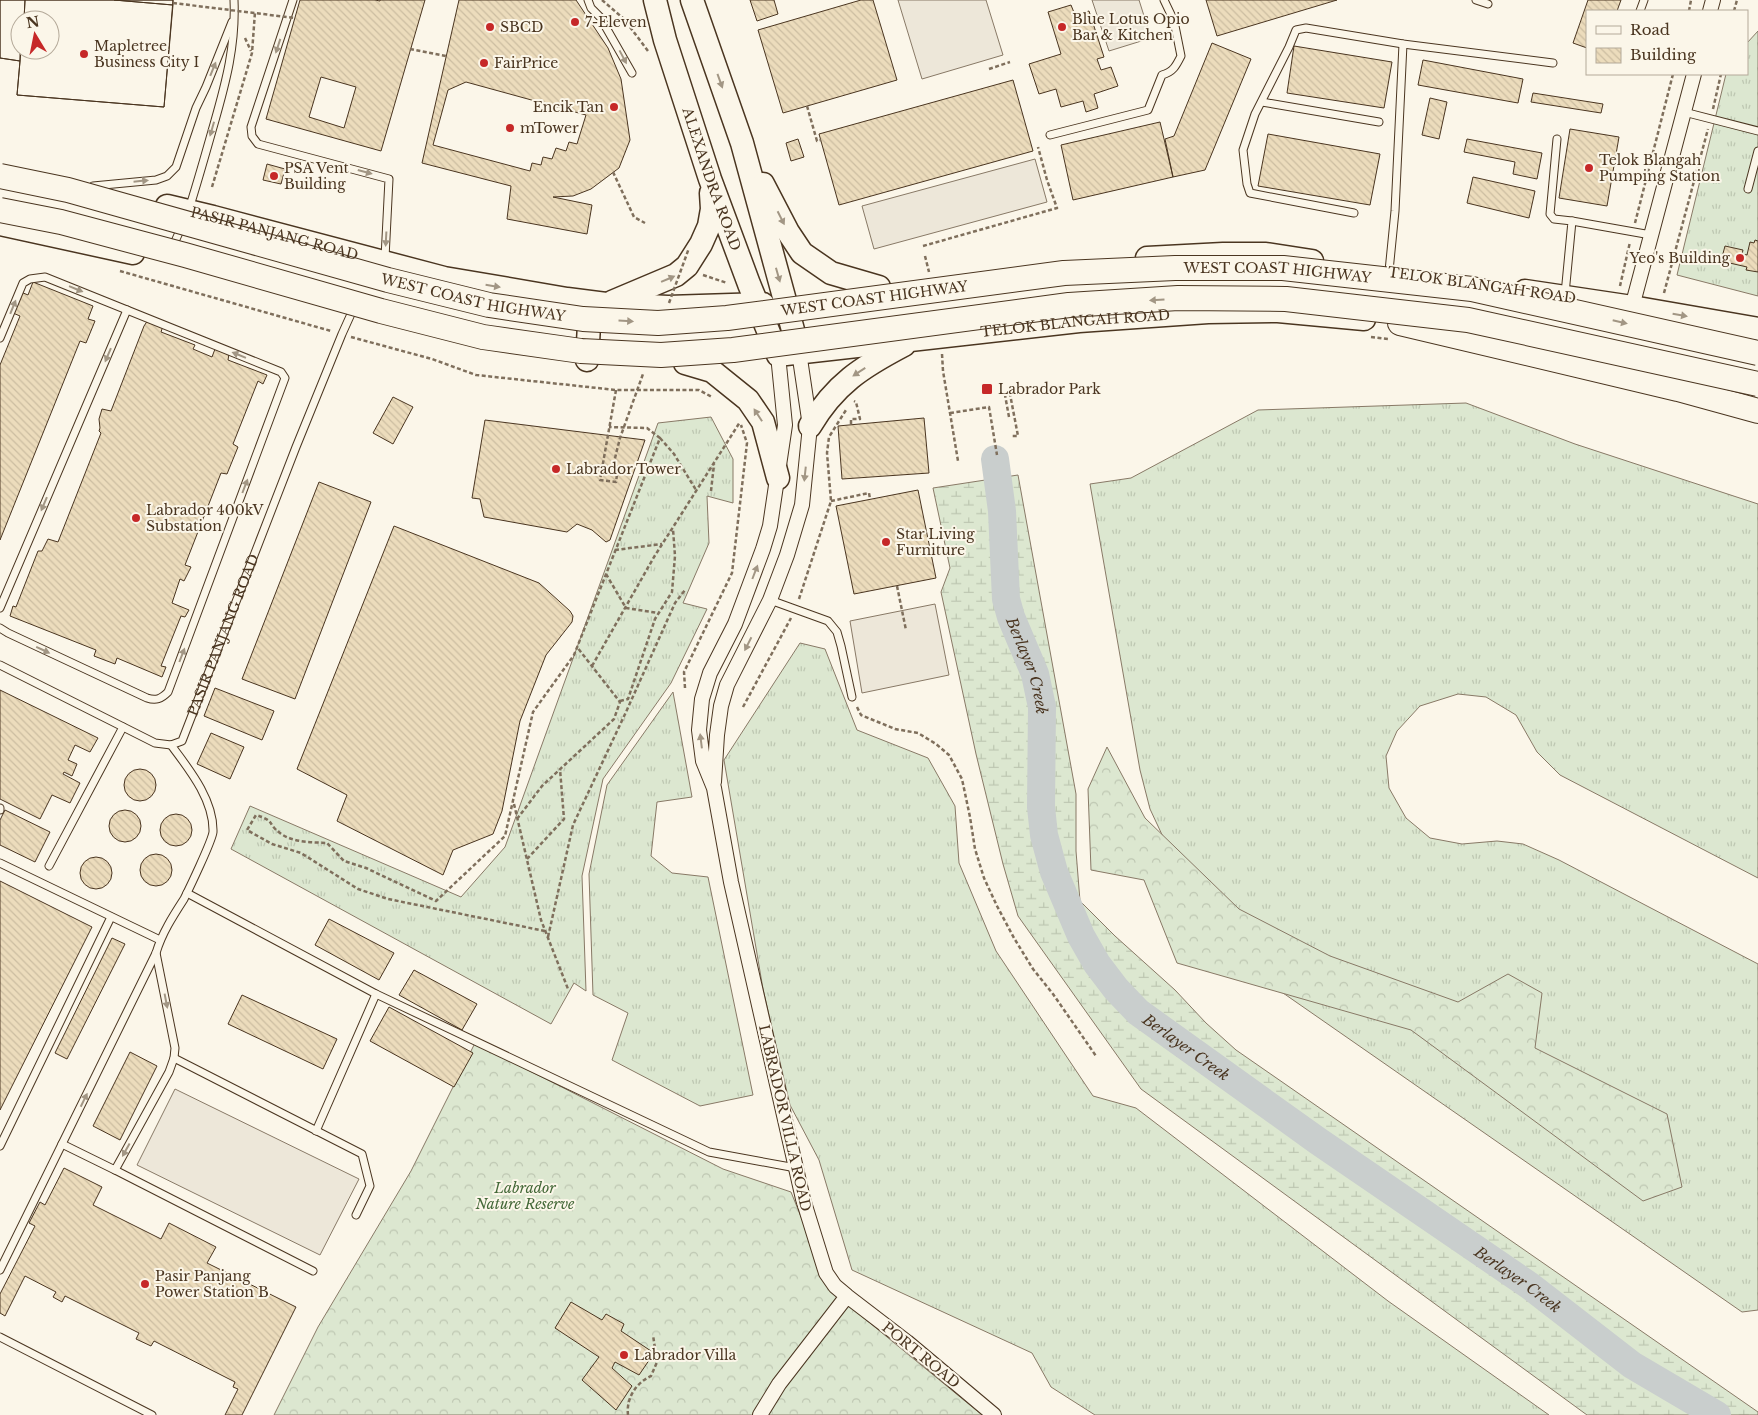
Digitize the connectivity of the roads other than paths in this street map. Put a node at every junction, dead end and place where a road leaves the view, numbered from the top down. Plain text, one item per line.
1 (234, 0) edge
2 (293, 0) edge
3 (588, 0) edge
4 (655, 0) edge
5 (692, 0) edge
6 (1164, 0) edge
7 (1476, 0) edge
8 (1488, 4) dead end
9 (234, 15) junction
10 (1403, 44) junction
11 (1553, 63) dead end
12 (632, 73) dead end
13 (1694, 75) edge
14 (1262, 102) junction
15 (1684, 112) junction
16 (1379, 122) dead end
17 (1758, 131) edge
18 (1050, 135) dead end
19 (1557, 139) dead end
20 (742, 144) junction
21 (1758, 151) edge
22 (0, 169) edge
23 (0, 176) edge
24 (710, 180) junction
25 (93, 186) junction
26 (1748, 189) dead end
27 (0, 210) edge
28 (188, 212) junction
29 (1354, 213) dead end
30 (1572, 221) junction
31 (0, 224) edge
32 (1651, 235) junction
33 (1223, 254) junction
34 (166, 261) junction
35 (384, 263) junction
36 (1389, 272) junction
37 (879, 287) junction
38 (1565, 297) junction
39 (566, 299) junction
40 (786, 301) junction
41 (606, 304) junction
42 (758, 305) junction
43 (1624, 305) junction
44 (127, 310) junction
45 (1208, 312) junction
46 (351, 314) junction
47 (1758, 328) edge
48 (1395, 331) joint
49 (0, 338) edge
50 (916, 339) junction
51 (1758, 353) edge
52 (789, 354) junction
53 (587, 360) junction
54 (685, 363) junction
55 (1758, 384) edge
56 (1755, 404) edge
57 (810, 426) junction
58 (778, 478) junction
59 (744, 602) junction
60 (768, 604) junction
61 (0, 608) edge
62 (0, 628) edge
63 (0, 666) edge
64 (852, 697) road end
65 (123, 727) junction
66 (170, 744) junction
67 (714, 788) junction
68 (0, 864) edge
69 (49, 866) dead end
70 (187, 893) junction
71 (111, 917) junction
72 (160, 940) junction
73 (156, 953) junction
74 (376, 994) junction
75 (174, 1058) junction
76 (316, 1131) junction
77 (62, 1144) junction
78 (0, 1146) edge
79 (796, 1168) junction
80 (115, 1170) junction
81 (356, 1215) dead end
82 (0, 1270) edge
83 (313, 1271) dead end
84 (847, 1296) junction
85 (0, 1337) edge
86 (152, 1415) edge
87 (760, 1415) edge
88 (994, 1415) edge

1 - 9 lane
2 -> 35 lane
3 -> 12 lane
4 - 24 main road, ALEXANDRA ROAD
5 -> 20 main road
6 - 18 lane
7 - 8 lane
25 -> 9 lane
9 -> 28 lane
10 - 11 lane
10 - 14 lane
10 - 36 lane
13 - 15 street
14 - 16 lane
14 - 29 lane
15 - 17 lane
15 - 32 street
19 - 30 lane
20 -> 37 main road
20 -> 40 main road
21 - 26 lane
22 - 25 main road, PASIR PANJANG ROAD
23 -> 51 highway, WEST COAST HIGHWAY, bridge
41 -> 24 main road
24 - 42 main road, ALEXANDRA ROAD
25 - 28 main road, PASIR PANJANG ROAD
55 -> 27 highway, WEST COAST HIGHWAY, bridge
28 - 34 lane
28 - 35 main road, PASIR PANJANG ROAD
30 - 32 lane
30 - 38 lane
31 - 34 main road
32 - 43 street
33 - 36 main road, TELOK BLANGAH ROAD
33 - 37 main road, TELOK BLANGAH ROAD
33 - 45 main road
34 - 46 main road
35 -> 39 main road, PASIR PANJANG ROAD
36 - 38 main road, TELOK BLANGAH ROAD
37 - 40 main road, TELOK BLANGAH ROAD
38 - 43 main road, TELOK BLANGAH ROAD
39 - 41 main road, PASIR PANJANG ROAD
39 - 53 main road
40 - 42 main road, TELOK BLANGAH ROAD
40 - 52 main road
41 - 42 main road, PASIR PANJANG ROAD
42 - 52 main road, ALEXANDRA ROAD
43 -> 47 main road, TELOK BLANGAH ROAD
49 -> 44 lane
44 -> 61 lane
62 -> 44 lane
45 - 48 main road, TELOK BLANGAH ROAD
45 - 50 main road, TELOK BLANGAH ROAD
46 - 53 main road
46 - 66 lane, PASIR PANJANG ROAD
48 - 56 highway
50 - 52 main road, TELOK BLANGAH ROAD
50 -> 57 main road
52 - 54 main road
52 - 57 street, LABRADOR VILLA ROAD
52 - 58 street, LABRADOR VILLA ROAD
53 - 54 main road
58 -> 54 main road
57 -> 60 street, LABRADOR VILLA ROAD
59 -> 58 street, LABRADOR VILLA ROAD
59 - 60 street
67 -> 59 street, LABRADOR VILLA ROAD
60 - 64 lane
60 -> 67 street, LABRADOR VILLA ROAD
63 - 65 lane, PASIR PANJANG ROAD
65 - 66 lane, PASIR PANJANG ROAD
65 - 69 lane
66 - 70 lane
67 - 79 street, LABRADOR VILLA ROAD
68 - 71 lane
70 - 72 lane
70 - 74 lane
71 - 72 lane
71 - 78 lane
72 - 73 lane
73 -> 75 lane
77 -> 73 lane
74 - 76 lane
74 - 79 lane
75 - 76 lane
75 -> 80 lane
76 - 81 lane
77 - 80 lane
77 - 82 lane
79 - 84 street, LABRADOR VILLA ROAD
80 - 83 lane
84 - 87 street
84 - 88 street, PORT ROAD
85 - 86 lane

